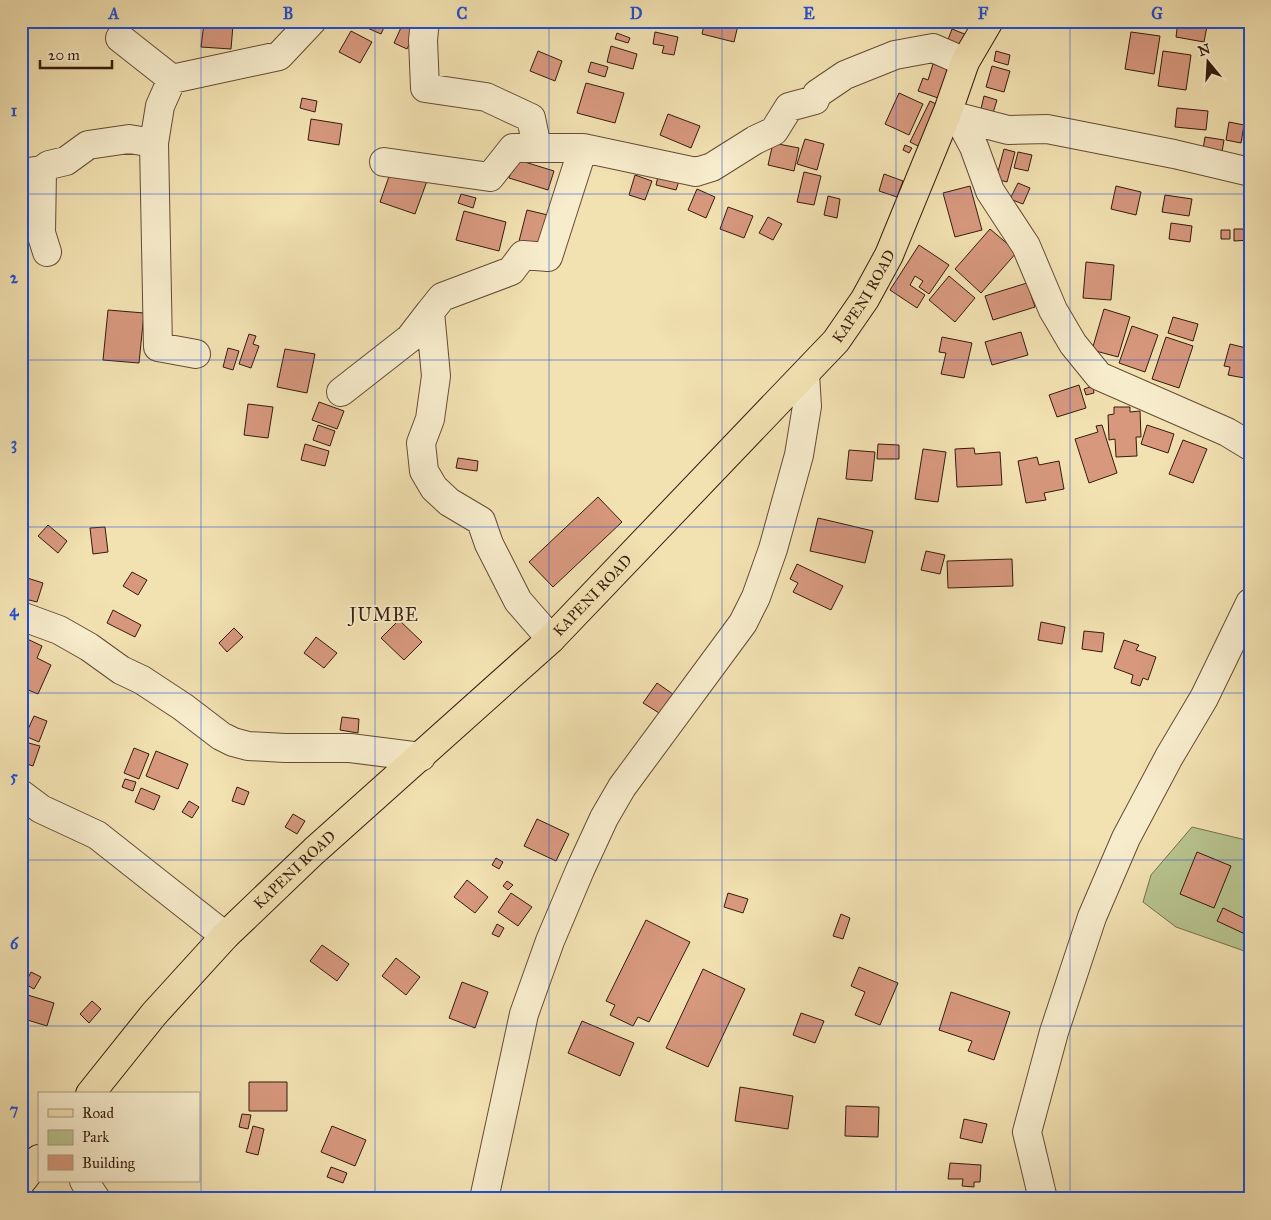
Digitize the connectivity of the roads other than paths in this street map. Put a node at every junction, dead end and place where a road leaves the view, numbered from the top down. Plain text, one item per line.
1 (312, 21) edge
2 (425, 21) edge
3 (990, 21) edge
4 (120, 38) dead end
5 (965, 62) junction
6 (172, 79) junction
7 (953, 114) junction
8 (154, 143) junction
9 (536, 147) junction
10 (583, 148) junction
11 (384, 162) dead end
12 (32, 171) edge
13 (1250, 172) edge
14 (47, 252) dead end
15 (430, 312) junction
16 (196, 354) dead end
17 (805, 374) junction
18 (341, 392) dead end
19 (1250, 446) edge
20 (1250, 602) edge
21 (21, 616) edge
22 (551, 639) junction
23 (421, 756) junction
24 (21, 794) edge
25 (225, 936) junction
26 (92, 1092) edge
27 (38, 1160) edge
28 (21, 1182) edge
29 (85, 1182) edge
30 (96, 1199) edge
31 (484, 1199) edge
32 (1043, 1199) edge

1 - 6 street
2 - 9 street
3 - 5 main road, KAPENI ROAD
4 - 6 street
5 - 7 main road, KAPENI ROAD
5 - 10 street
6 - 8 street
7 - 13 street
7 - 17 main road, KAPENI ROAD
7 - 19 street
8 - 12 street
8 - 16 street
9 - 10 street
9 - 11 street
10 - 15 street
12 - 14 street
15 - 18 street
15 - 22 street
17 - 22 main road, KAPENI ROAD
17 - 31 street
20 - 32 street
21 - 23 street
22 - 23 main road, KAPENI ROAD
23 - 25 main road, KAPENI ROAD
24 - 25 street
25 - 26 main road, KAPENI ROAD
27 - 28 main road
29 - 30 street

